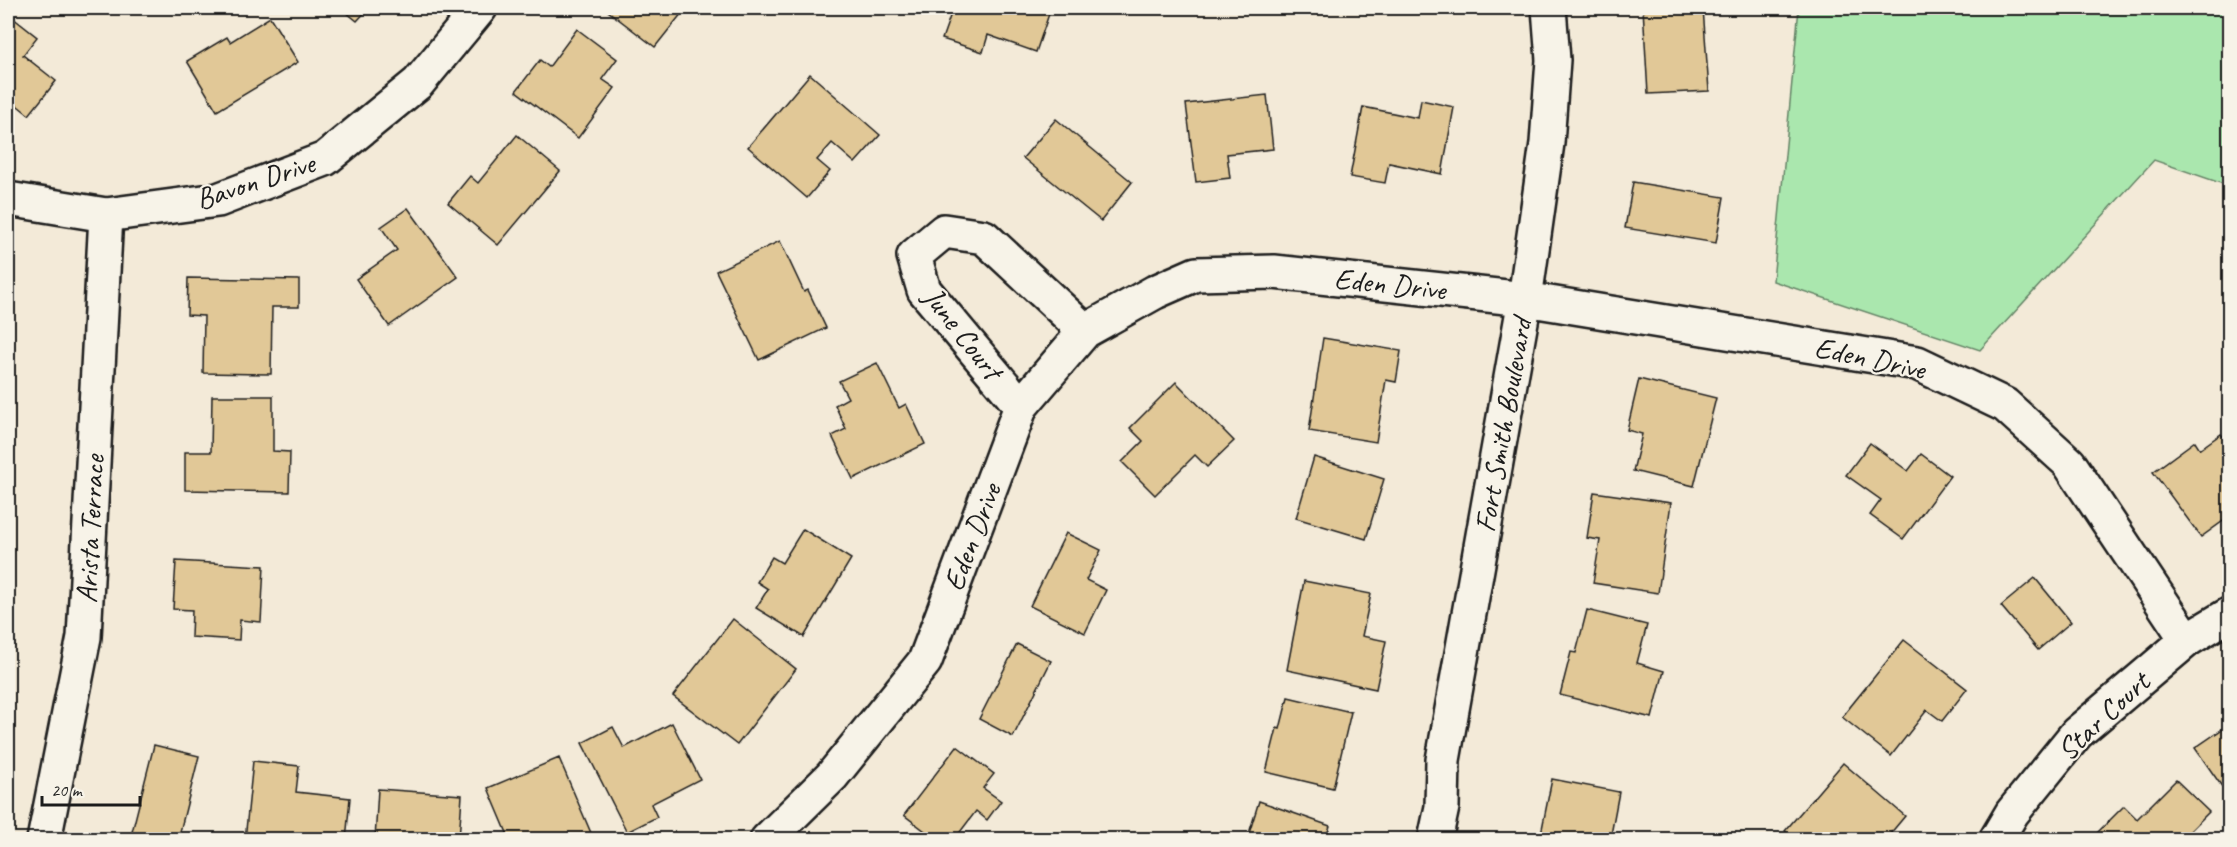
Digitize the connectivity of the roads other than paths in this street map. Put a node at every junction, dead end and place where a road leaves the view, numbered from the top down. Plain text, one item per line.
1 (480, 8) edge
2 (1549, 8) edge
3 (8, 199) edge
4 (106, 215) junction
5 (1525, 299) junction
6 (1085, 331) junction
7 (1021, 406) junction
8 (2229, 614) edge
9 (2187, 640) junction
10 (44, 840) edge
11 (767, 840) edge
12 (1435, 840) edge
13 (1996, 840) edge

1 - 4 street, Bavon Drive
2 - 5 street, Fort Smith Boulevard
3 - 4 street, Bavon Drive
4 - 10 street, Arista Terrace
5 - 6 street, Eden Drive
5 - 9 street, Eden Drive
5 - 12 street, Fort Smith Boulevard
6 - 7 street, Eden Drive
6 - 7 street, June Court
7 - 11 street, Eden Drive
8 - 9 street, Star Court
9 - 13 street, Star Court

